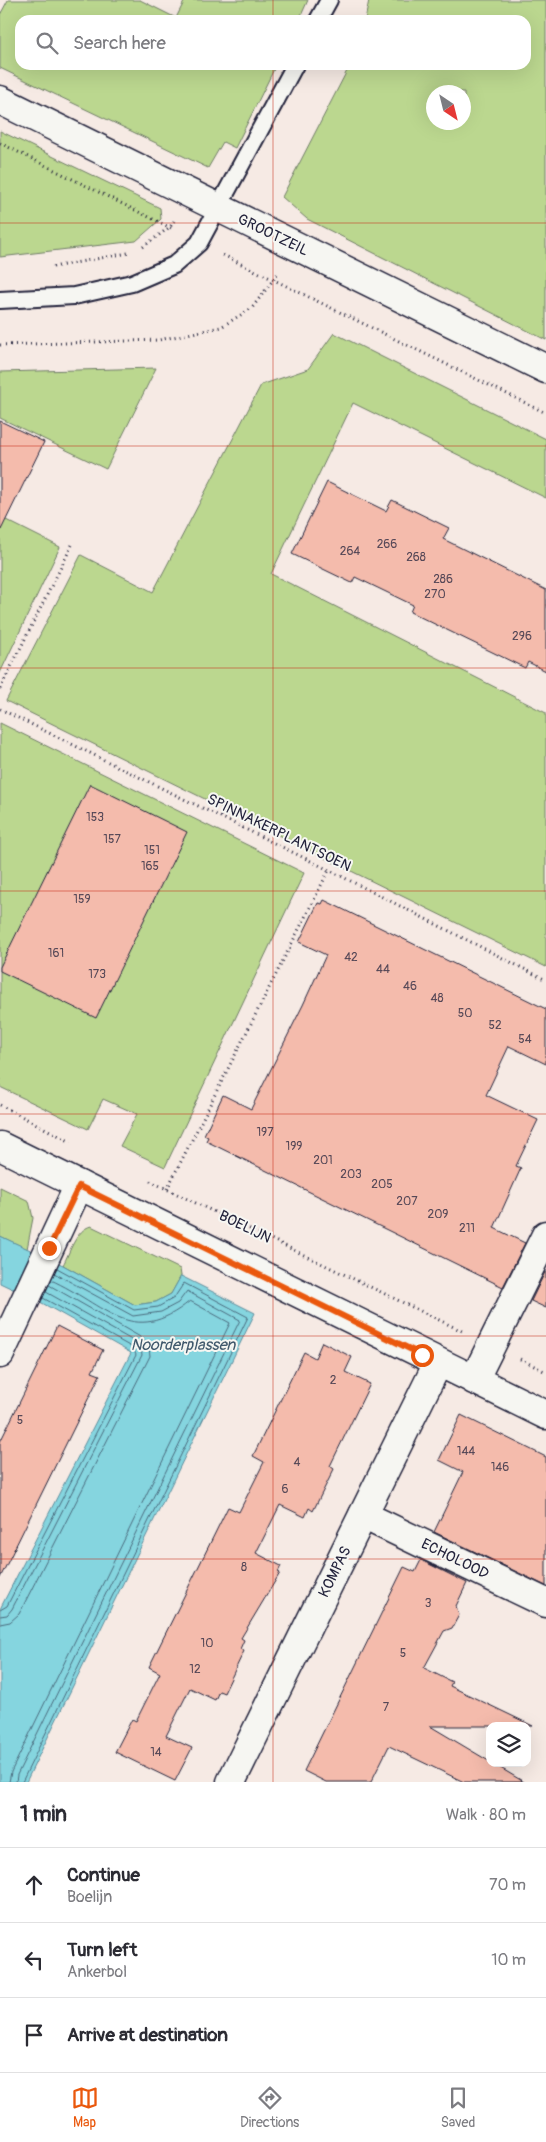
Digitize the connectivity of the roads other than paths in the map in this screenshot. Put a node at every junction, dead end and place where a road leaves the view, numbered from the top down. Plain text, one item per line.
1 (329, 0) edge
2 (321, 15) edge
3 (291, 70) edge
4 (0, 100) edge
5 (219, 208) junction
6 (0, 300) edge
7 (546, 369) edge
8 (0, 1146) edge
9 (79, 1186) junction
10 (546, 1235) edge
11 (0, 1354) edge
12 (438, 1363) junction
13 (474, 1380) junction
14 (546, 1415) edge
15 (363, 1515) junction
16 (546, 1603) edge
17 (231, 1782) edge

1 - 2 lane
3 - 5 lane
4 - 5 street, GROOTZEIL
5 - 6 lane
5 - 7 street, GROOTZEIL
8 - 9 street
9 - 11 street
9 - 12 street
10 - 13 street
12 - 13 street
12 - 15 street, KOMPAS
13 - 14 street
15 - 16 street, ECHOLOOD
15 - 17 street, KOMPAS

